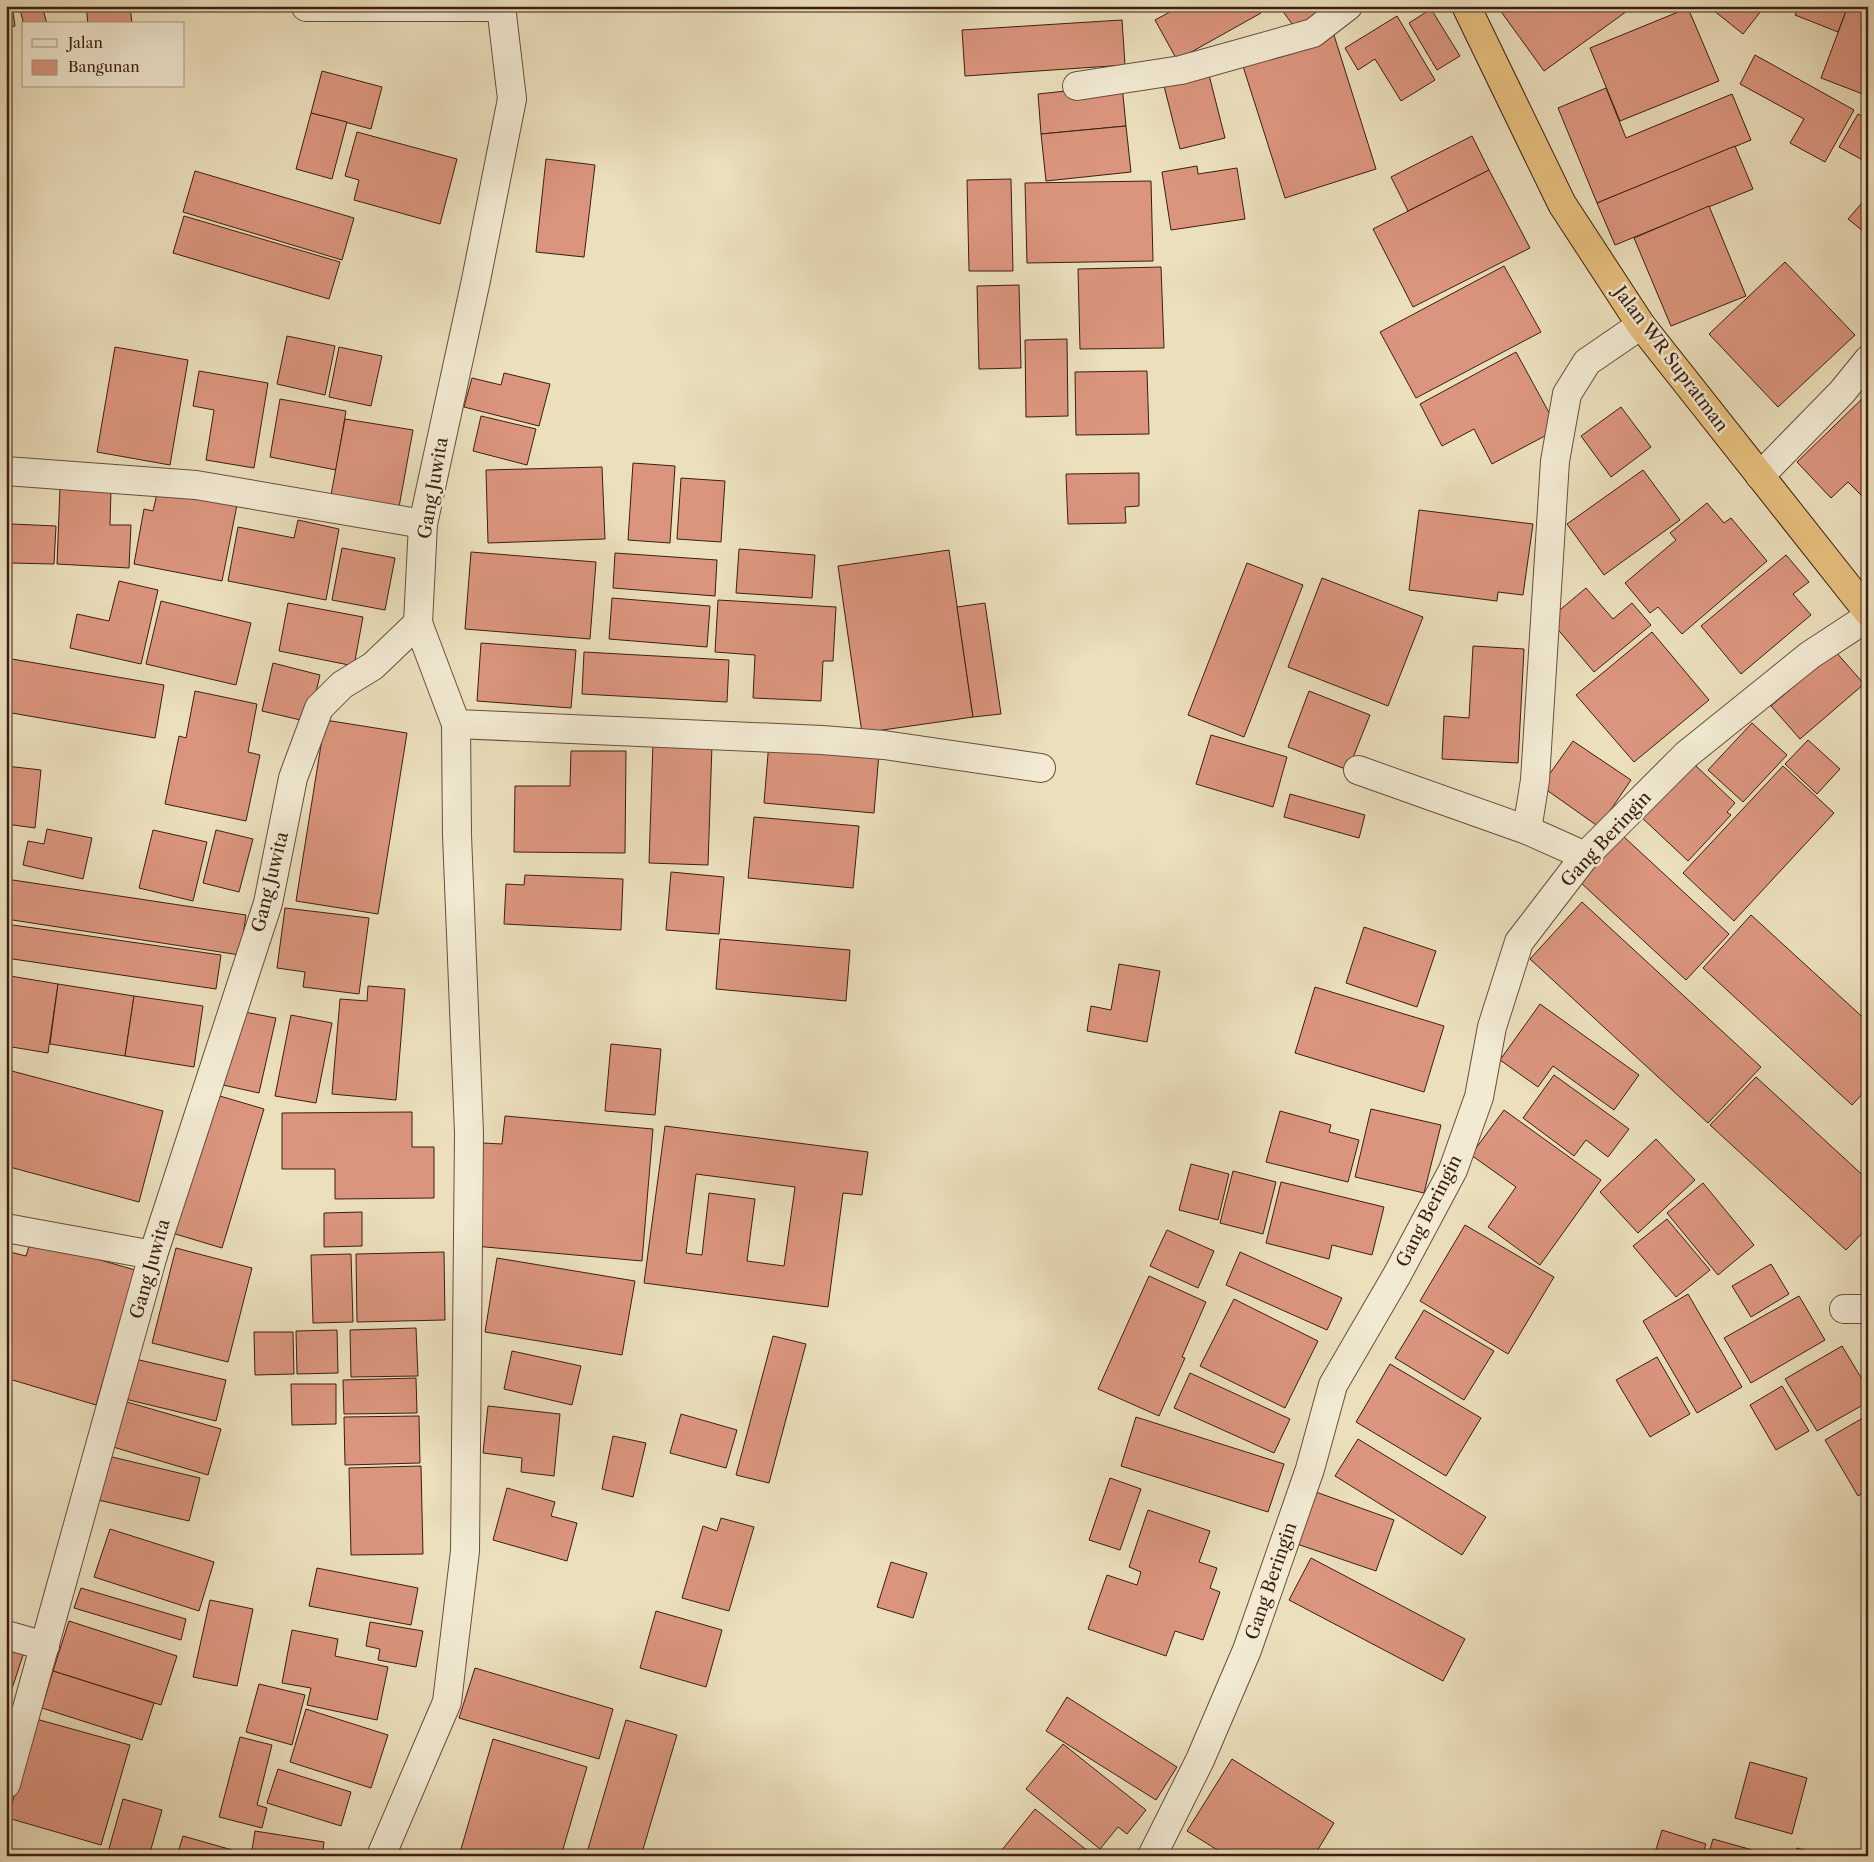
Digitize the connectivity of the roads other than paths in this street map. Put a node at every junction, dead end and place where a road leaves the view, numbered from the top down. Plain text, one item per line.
1 (1348, 6) edge
2 (1466, 6) edge
3 (306, 7) edge
4 (501, 7) edge
5 (1077, 86) dead end
6 (1641, 325) junction
7 (1868, 360) edge
8 (6, 471) edge
9 (1760, 476) junction
10 (423, 524) junction
11 (1868, 612) edge
12 (1868, 617) edge
13 (418, 623) junction
14 (456, 724) junction
15 (1040, 768) dead end
16 (1358, 770) dead end
17 (1527, 830) junction
18 (1585, 856) junction
19 (6, 1228) edge
20 (153, 1255) junction
21 (6, 1635) edge
22 (45, 1646) junction
23 (6, 1784) edge
24 (381, 1856) edge
25 (1152, 1856) edge

1 - 5 street
2 - 6 highway, Jalan WR Supratman
3 - 4 street
4 - 10 street, Gang Juwita
6 - 9 highway, Jalan WR Supratman
6 - 17 street
7 - 9 street
8 - 10 street
9 - 11 highway, Jalan WR Supratman
10 - 13 street, Gang Juwita
12 - 18 street, Gang Beringin
13 - 14 street
13 - 20 street, Gang Juwita
14 - 15 street
14 - 24 street
16 - 17 street
17 - 18 street
18 - 25 street, Gang Beringin
19 - 20 street
20 - 22 street, Gang Juwita
21 - 22 street
22 - 23 street, Gang Juwita

